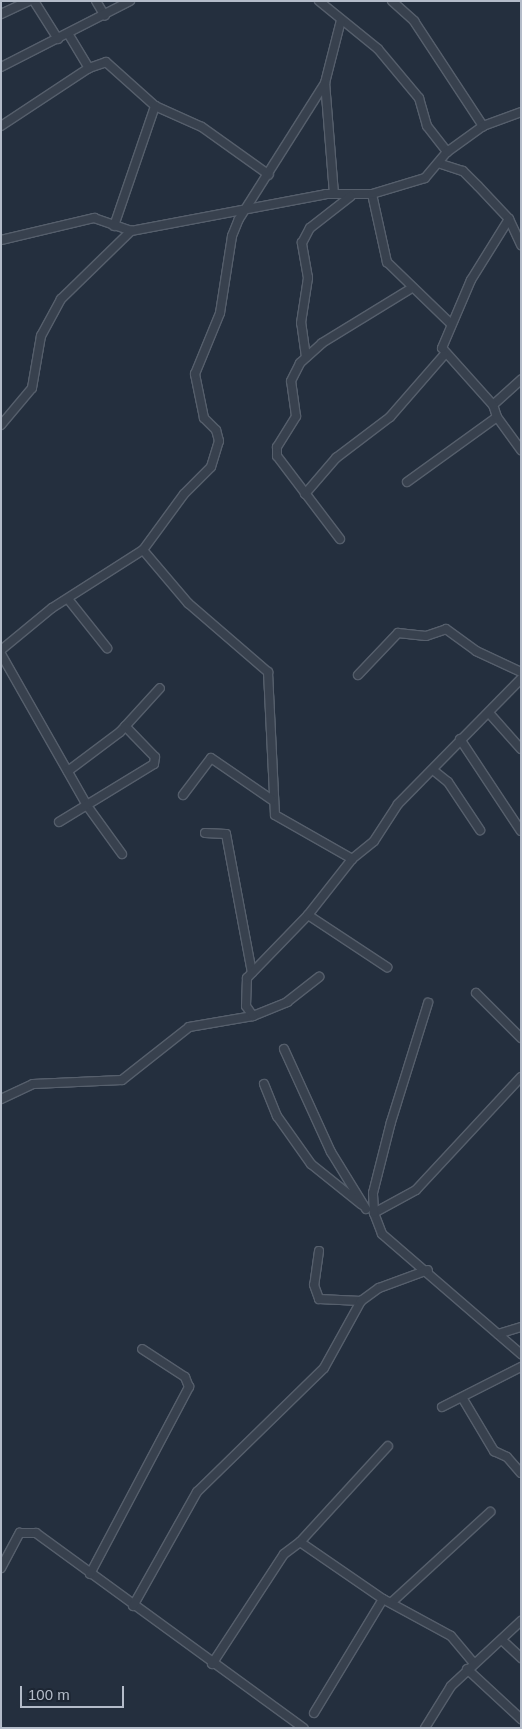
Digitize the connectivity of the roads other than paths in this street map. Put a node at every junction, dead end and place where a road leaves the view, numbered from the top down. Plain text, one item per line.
1 (29, 1) edge
2 (34, 1) edge
3 (96, 1) edge
4 (130, 1) edge
5 (319, 1) edge
6 (392, 1) edge
7 (1, 14) edge
8 (105, 16) junction
9 (341, 20) junction
10 (69, 34) junction
11 (58, 39) junction
12 (1, 68) edge
13 (89, 68) junction
14 (325, 83) junction
15 (155, 106) junction
16 (521, 112) edge
17 (1, 126) edge
18 (483, 126) junction
19 (447, 152) junction
20 (441, 164) junction
21 (268, 175) junction
22 (334, 194) junction
23 (372, 194) junction
24 (351, 196) junction
25 (249, 207) junction
26 (509, 220) junction
27 (114, 226) junction
28 (131, 231) junction
29 (1, 240) edge
30 (521, 245) edge
31 (410, 289) junction
32 (450, 322) junction
33 (444, 354) junction
34 (306, 357) junction
35 (521, 380) edge
36 (493, 404) junction
37 (497, 417) junction
38 (1, 425) edge
39 (521, 450) edge
40 (408, 482) dead end
41 (305, 494) junction
42 (340, 539) dead end
43 (143, 550) junction
44 (68, 599) junction
45 (107, 648) dead end
46 (1, 652) edge
47 (521, 672) edge
48 (358, 676) dead end
49 (521, 678) edge
50 (160, 688) dead end
51 (489, 712) junction
52 (125, 726) junction
53 (460, 739) junction
54 (521, 749) edge
55 (433, 770) junction
56 (68, 771) junction
57 (183, 795) dead end
58 (272, 800) junction
59 (88, 807) junction
60 (59, 822) dead end
61 (480, 830) dead end
62 (521, 832) edge
63 (205, 833) dead end
64 (122, 854) dead end
65 (352, 859) junction
66 (308, 915) junction
67 (387, 967) dead end
68 (252, 973) junction
69 (319, 976) dead end
70 (476, 993) dead end
71 (428, 1003) dead end
72 (254, 1016) junction
73 (521, 1038) edge
74 (284, 1049) dead end
75 (521, 1077) edge
76 (264, 1084) dead end
77 (1, 1100) edge
78 (370, 1211) junction
79 (319, 1251) dead end
80 (428, 1270) junction
81 (362, 1301) junction
82 (521, 1327) edge
83 (498, 1334) junction
84 (142, 1349) dead end
85 (521, 1354) edge
86 (521, 1367) edge
87 (463, 1399) junction
88 (442, 1407) dead end
89 (388, 1446) dead end
90 (521, 1473) edge
91 (490, 1512) dead end
92 (300, 1542) junction
93 (1, 1568) edge
94 (90, 1574) junction
95 (383, 1599) junction
96 (393, 1601) junction
97 (132, 1606) junction
98 (521, 1621) edge
99 (503, 1641) junction
100 (521, 1658) edge
101 (473, 1662) junction
102 (212, 1664) junction
103 (467, 1669) junction
104 (314, 1713) dead end
105 (521, 1719) edge
106 (303, 1728) edge
107 (425, 1728) edge

1 - 7 street
2 - 11 street
3 - 8 street
4 - 8 street
5 - 9 street
6 - 18 street
8 - 10 street
9 - 14 street
9 - 19 street
10 - 11 street
10 - 13 street
11 - 12 street
13 - 15 street
13 - 17 street
14 - 21 street
14 - 22 street
15 - 21 street
15 - 27 street
16 - 18 street
18 - 19 street
19 - 20 street
20 - 23 street
20 - 26 street
21 - 25 street
22 - 24 street
22 - 25 street
23 - 24 street
23 - 31 street
24 - 34 street
25 - 28 street
25 - 43 street
26 - 30 street
26 - 32 street
27 - 28 street
27 - 29 street
28 - 38 street
31 - 32 street
31 - 34 street
32 - 33 street
33 - 36 street
33 - 41 street
34 - 41 street
35 - 36 street
36 - 37 street
37 - 39 street
37 - 40 street
41 - 42 street
43 - 44 street
43 - 58 street
44 - 45 street
44 - 46 street
46 - 56 street
47 - 48 street
49 - 51 street
50 - 52 street
51 - 53 street
51 - 54 street
52 - 56 street
52 - 59 street
53 - 55 street
53 - 62 street
55 - 61 street
55 - 65 street
56 - 59 street
57 - 58 street
58 - 65 street
59 - 60 street
59 - 64 street
63 - 68 street
65 - 66 street
66 - 67 street
66 - 68 street
68 - 72 street
69 - 72 street
70 - 73 street
71 - 78 street
72 - 77 street
74 - 78 street
75 - 78 street
76 - 78 street
78 - 80 street
79 - 81 street
80 - 81 street
80 - 83 street
81 - 97 street
82 - 83 street
83 - 85 street
84 - 94 street
86 - 87 street
87 - 88 street
87 - 90 street
89 - 92 street
91 - 96 street
92 - 95 street
92 - 102 street
93 - 94 street
94 - 97 street
95 - 96 street
95 - 104 street
96 - 101 street
97 - 102 street
98 - 99 street
99 - 100 street
99 - 101 street
101 - 103 street
102 - 106 street
103 - 105 street
103 - 107 street

